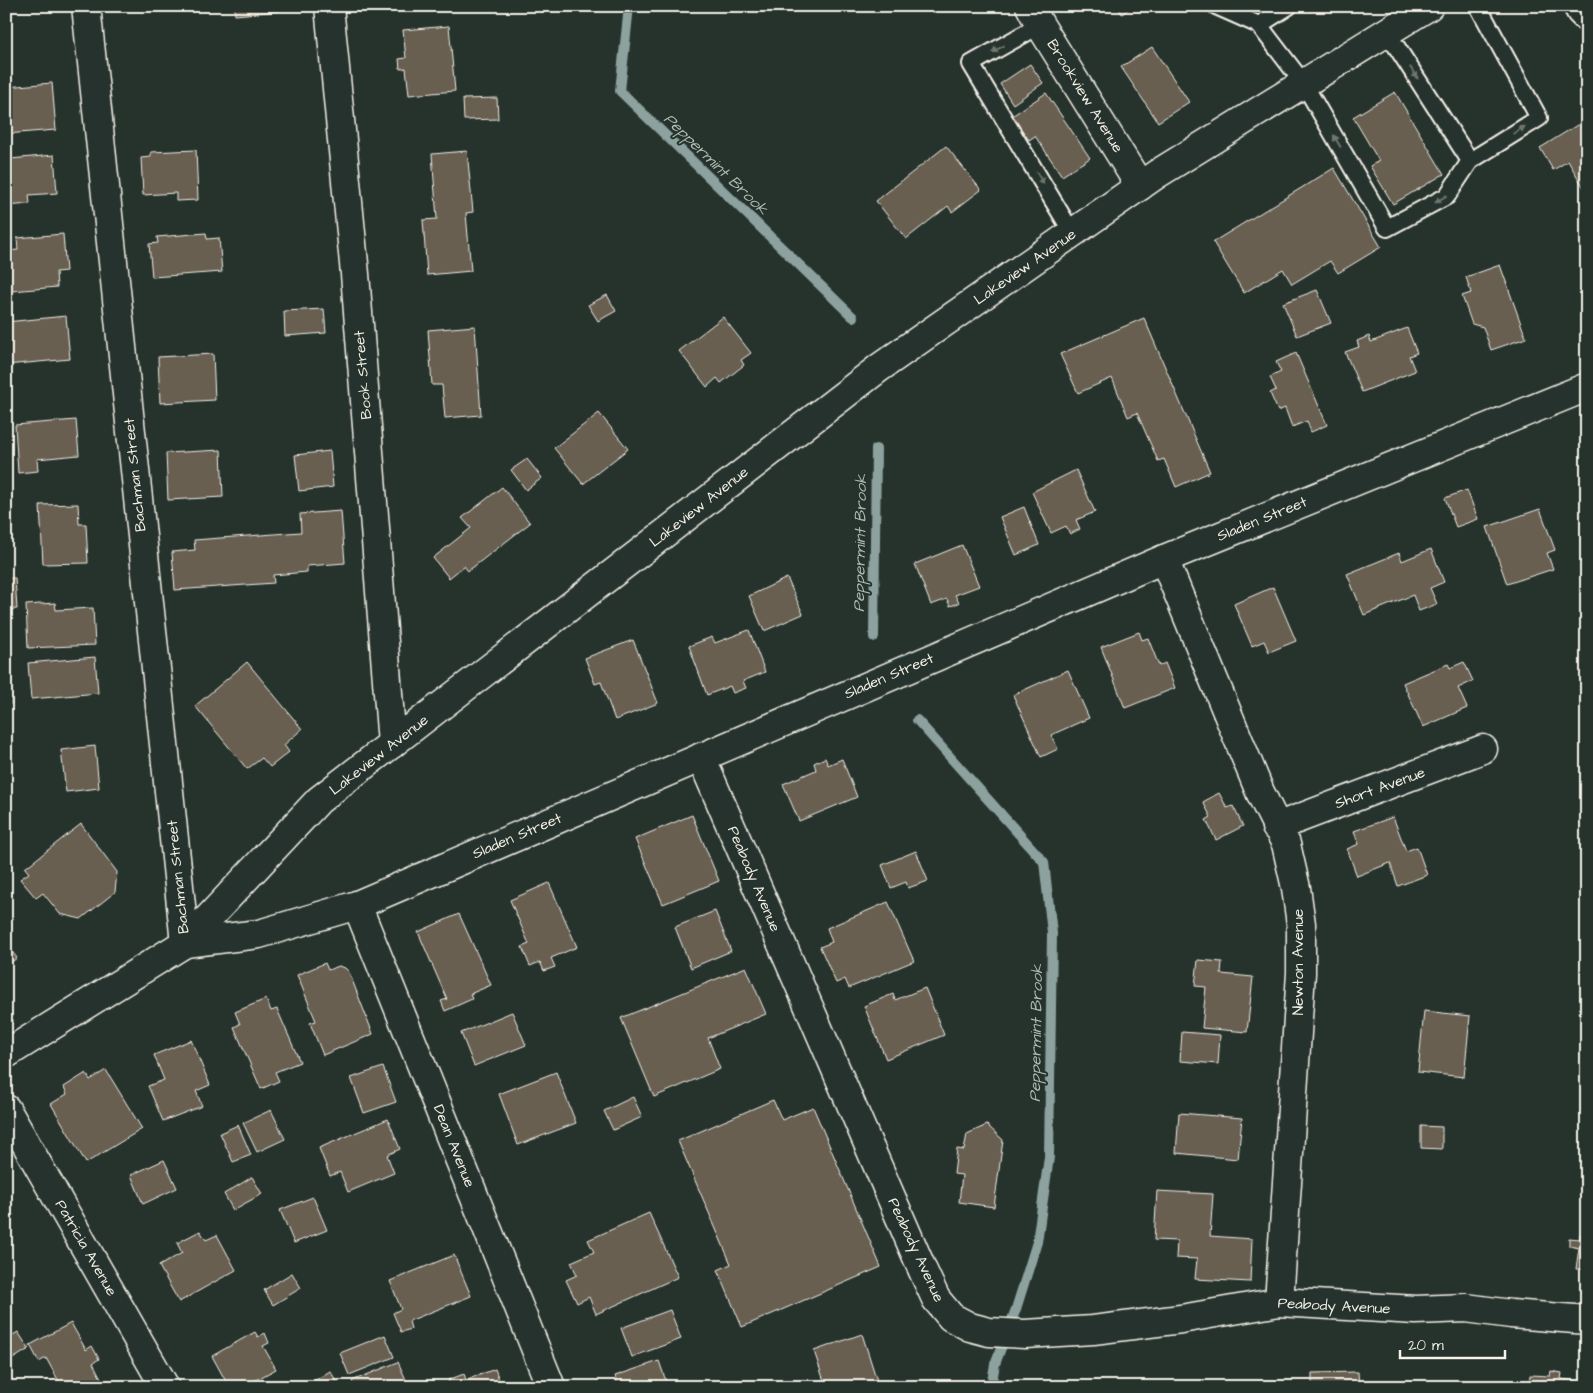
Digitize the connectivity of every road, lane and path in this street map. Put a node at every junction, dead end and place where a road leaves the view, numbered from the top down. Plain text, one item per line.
1 (86, 6) edge
2 (329, 6) edge
3 (1216, 6) edge
4 (1289, 6) edge
5 (1429, 6) edge
6 (1478, 6) edge
7 (1571, 6) edge
8 (1035, 16) edge
9 (1259, 25) junction
10 (1587, 26) edge
11 (1387, 32) junction
12 (1304, 84) junction
13 (1470, 161) junction
14 (1140, 186) junction
15 (1073, 234) junction
16 (1587, 388) edge
17 (1164, 559) junction
18 (392, 744) junction
19 (1483, 750) dead end
20 (701, 757) junction
21 (1276, 826) junction
22 (357, 905) junction
23 (185, 943) junction
24 (6, 1054) edge
25 (6, 1109) edge
26 (1279, 1302) junction
27 (1587, 1320) edge
28 (165, 1387) edge
29 (551, 1387) edge

1 - 23 street, Bachman Street
2 - 18 street, Book Street
3 - 9 lane
4 - 9 lane
5 - 11 street, Lakeview Avenue
13 -> 6 lane
7 - 10 lane
8 - 14 street, Brookview Avenue
8 -> 15 lane
9 - 12 lane
11 - 12 street, Lakeview Avenue
11 -> 13 lane
13 -> 12 lane
12 - 14 street, Lakeview Avenue
14 - 15 street, Lakeview Avenue
15 - 18 street, Lakeview Avenue
16 - 17 street, Sladen Street
17 - 20 street, Sladen Street
17 - 21 street, Newton Avenue
18 - 23 street, Lakeview Avenue
19 - 21 street, Short Avenue
20 - 22 street, Sladen Street
20 - 26 street, Peabody Avenue
21 - 26 street, Newton Avenue
22 - 23 street, Sladen Street
22 - 29 street, Dean Avenue
23 - 24 street, Lakeview Avenue
25 - 28 street, Patricia Avenue
26 - 27 street, Peabody Avenue

